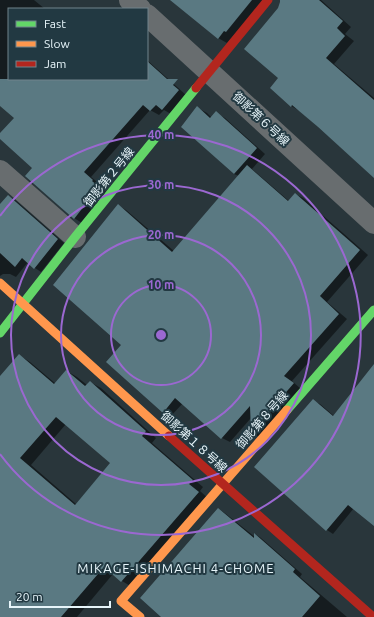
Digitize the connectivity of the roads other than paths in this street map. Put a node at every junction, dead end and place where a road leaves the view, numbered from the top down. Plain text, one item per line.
1 (130, 0) edge
2 (268, 0) edge
3 (139, 8) edge
4 (148, 16) edge
5 (210, 72) junction
6 (0, 171) edge
7 (374, 223) edge
8 (75, 237) junction
9 (0, 283) edge
10 (23, 303) junction
11 (374, 310) edge
12 (0, 333) edge
13 (222, 484) junction
14 (140, 617) edge
15 (373, 617) edge

1 - 3 street
2 - 5 street, 御影第２号線
4 - 5 street, 御影第６号線
5 - 7 street, 御影第６号線
5 - 8 street, 御影第２号線
6 - 8 street
8 - 10 street, 御影第２号線
9 - 10 street, 御影第１８号線
10 - 12 street, 御影第２号線
10 - 13 street, 御影第１８号線
11 - 13 street, 御影第８号線
13 - 14 street, 御影第８号線
13 - 15 street, 御影第１８号線

